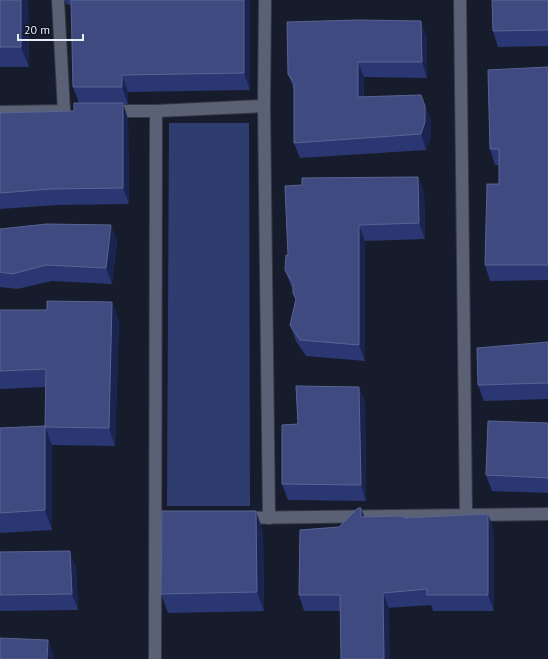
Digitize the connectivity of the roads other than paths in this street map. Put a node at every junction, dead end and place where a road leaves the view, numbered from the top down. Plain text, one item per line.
1 (58, 0) edge
2 (265, 0) edge
3 (460, 0) edge
4 (264, 106) junction
5 (95, 111) edge
6 (156, 111) junction
7 (0, 112) edge
8 (548, 514) edge
9 (466, 515) junction
10 (231, 518) edge
11 (269, 518) junction
12 (155, 659) edge

1 - 7 street
2 - 4 street
3 - 9 street
4 - 6 street
4 - 11 street
5 - 6 street
6 - 12 street
8 - 9 street
9 - 11 street
10 - 11 street

